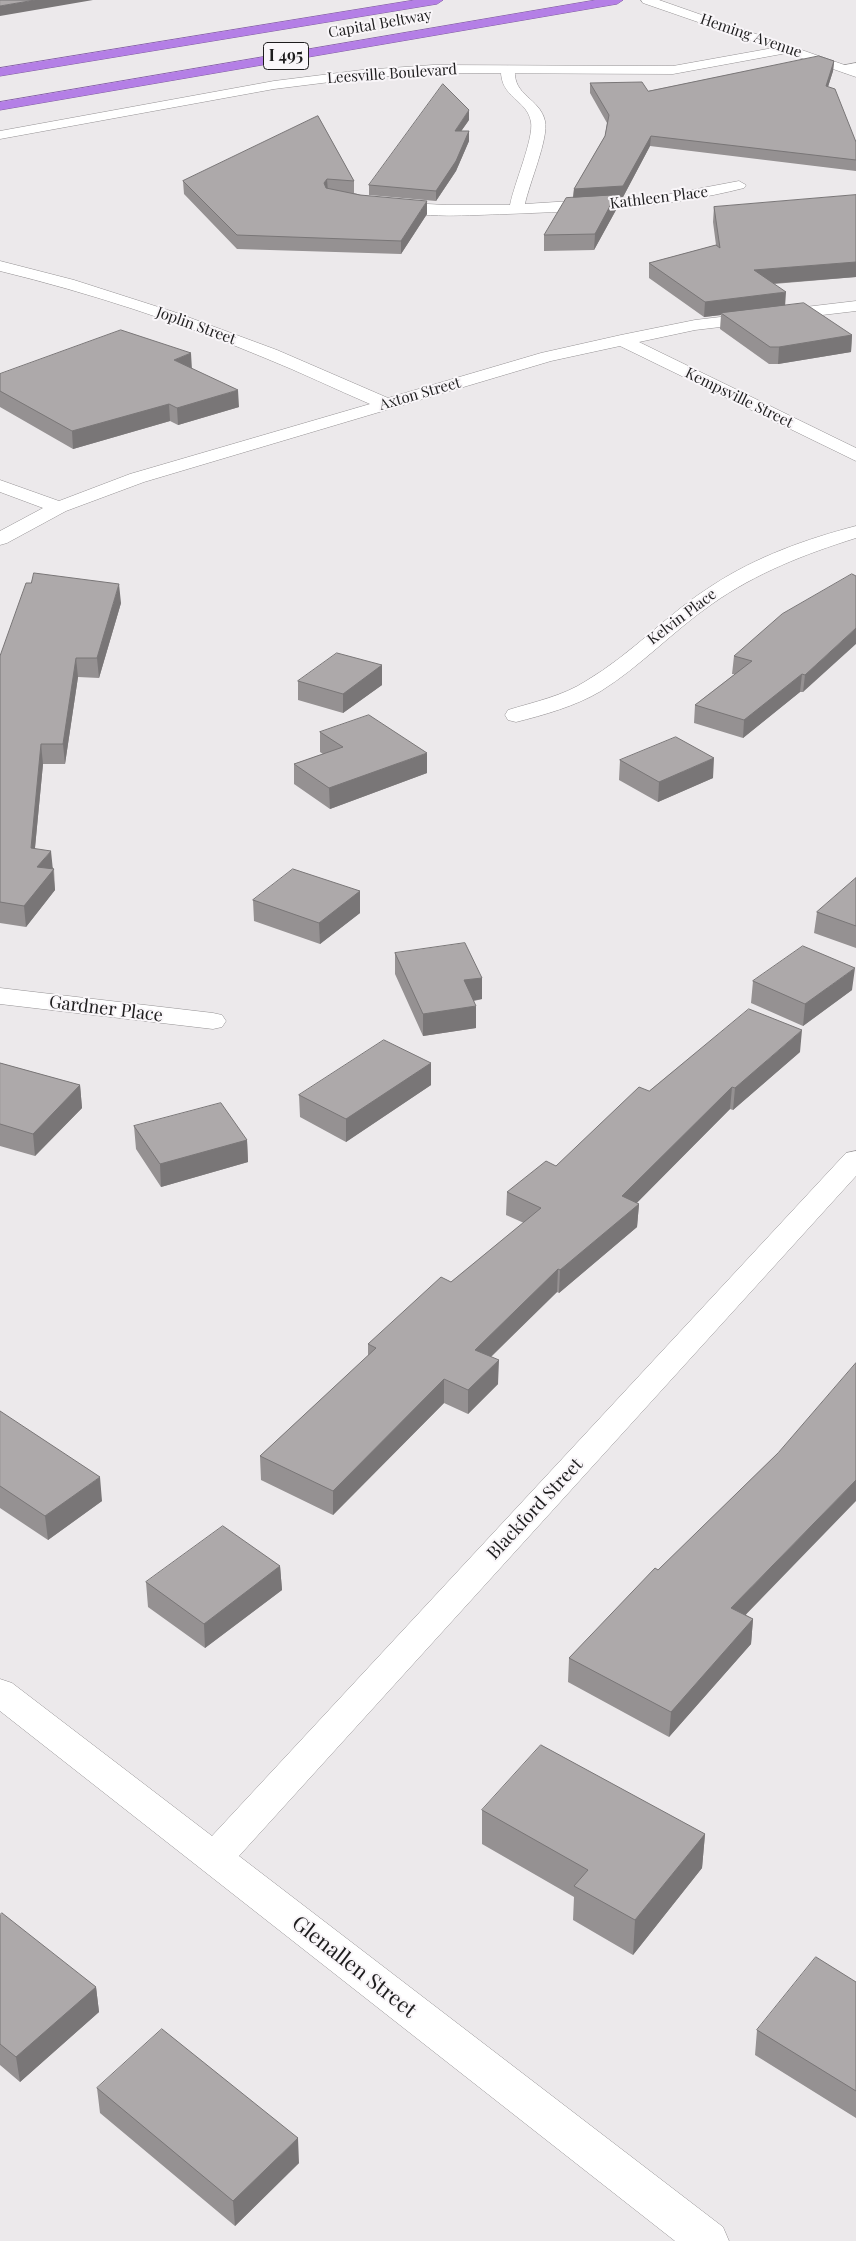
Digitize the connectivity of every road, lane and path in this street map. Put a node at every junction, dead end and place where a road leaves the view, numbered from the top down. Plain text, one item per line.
1 (437, 0) edge
2 (617, 0) edge
3 (647, 0) edge
4 (788, 49) junction
5 (852, 69) edge
6 (508, 70) junction
7 (0, 72) edge
8 (0, 106) edge
9 (0, 135) edge
10 (739, 185) dead end
11 (374, 204) edge
12 (517, 209) junction
13 (0, 266) edge
14 (856, 306) edge
15 (621, 340) junction
16 (386, 404) junction
17 (856, 455) edge
18 (0, 486) edge
19 (59, 507) junction
20 (856, 532) edge
21 (0, 539) edge
22 (516, 715) dead end
23 (0, 996) edge
24 (213, 1021) dead end
25 (856, 1159) edge
26 (0, 1692) edge
27 (214, 1859) junction
28 (708, 2241) edge

1 - 7 highway, Capital Beltway / I 495
2 - 8 highway, Capital Beltway / I 495
3 - 4 street, Heming Avenue
4 - 5 street, Heming Avenue
4 - 6 street, Leesville Boulevard
6 - 9 street, Leesville Boulevard
6 - 12 street
10 - 12 street, Kathleen Place
11 - 12 street, Kathleen Place
13 - 16 street, Joplin Street
14 - 15 street, Axton Street
15 - 16 street, Axton Street
15 - 17 street, Kempsville Street
16 - 19 street, Axton Street
18 - 19 street
19 - 21 street, Axton Street
20 - 22 street, Kelvin Place
23 - 24 street, Gardner Place
25 - 27 street, Blackford Street
26 - 27 street, Glenallen Street
27 - 28 street, Glenallen Street

